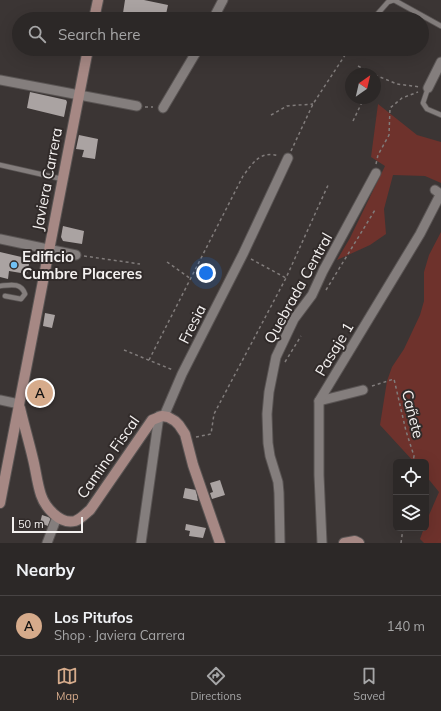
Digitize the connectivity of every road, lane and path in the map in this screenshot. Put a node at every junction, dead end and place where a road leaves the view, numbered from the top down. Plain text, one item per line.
1 (98, 0) edge
2 (223, 0) edge
3 (394, 0) edge
4 (95, 12) edge
5 (217, 12) edge
6 (379, 12) edge
7 (416, 12) edge
8 (429, 19) edge
9 (441, 26) edge
10 (87, 56) edge
11 (194, 56) edge
12 (344, 56) edge
13 (441, 62) edge
14 (358, 66) dead end
15 (362, 68) edge
16 (381, 77) edge
17 (0, 80) edge
18 (428, 88) junction
19 (79, 94) junction
20 (313, 104) junction
21 (361, 104) edge
22 (136, 106) joint
23 (163, 108) joint
24 (272, 115) dead end
25 (441, 115) edge
26 (352, 121) dead end
27 (288, 158) junction
28 (0, 165) edge
29 (376, 173) joint
30 (62, 179) junction
31 (329, 183) dead end
32 (435, 190) dead end
33 (375, 210) dead end
34 (0, 239) edge
35 (48, 249) junction
36 (242, 254) junction
37 (76, 255) joint
38 (167, 262) dead end
39 (140, 264) dead end
40 (286, 278) junction
41 (191, 279) junction
42 (0, 286) edge
43 (321, 294) dead end
44 (5, 296) dead end
45 (124, 350) dead end
46 (149, 360) junction
47 (182, 374) junction
48 (363, 390) joint
49 (0, 400) edge
50 (319, 401) junction
51 (19, 404) junction
52 (162, 416) junction
53 (186, 439) junction
54 (414, 459) edge
55 (0, 502) edge
56 (57, 517) junction
57 (403, 531) edge
58 (47, 543) edge
59 (141, 543) edge
60 (220, 543) edge
61 (280, 543) edge
62 (322, 543) edge
63 (344, 543) edge
64 (359, 543) edge
65 (401, 543) edge

1 - 4 street
2 - 5 street
3 - 6 lane
3 - 7 lane
8 - 9 lane
10 - 19 street, Javiera Carrera
11 - 23 street
12 - 20 path
13 - 18 street
14 - 15 path
16 - 18 path
17 - 19 street
18 - 25 lane
18 - 29 path
19 - 22 street
19 - 30 street, Javiera Carrera
20 - 24 path
20 - 27 path
21 - 26 path
22 - 23 path
27 - 36 street, Fresia
27 - 41 path
28 - 30 lane
29 - 61 street, Quebrada Central
30 - 35 street, Javiera Carrera
31 - 40 path
32 - 50 street, Pasaje 1
33 - 43 path
34 - 35 street
35 - 37 street
35 - 51 street, Javiera Carrera
36 - 40 path
36 - 47 street, Fresia
37 - 39 path
38 - 41 path
40 - 53 path
41 - 46 path
42 - 44 lane
45 - 46 path
46 - 47 path
47 - 52 street, Fresia
48 - 50 street
48 - 54 path, Cañete
49 - 51 street
50 - 62 street
51 - 55 street, Javiera Carrera
51 - 56 street
52 - 53 street, Camino Fiscal
52 - 56 street, Camino Fiscal
52 - 59 street, Fresia
53 - 60 street, Camino Fiscal
56 - 58 street
57 - 65 path
63 - 64 street

